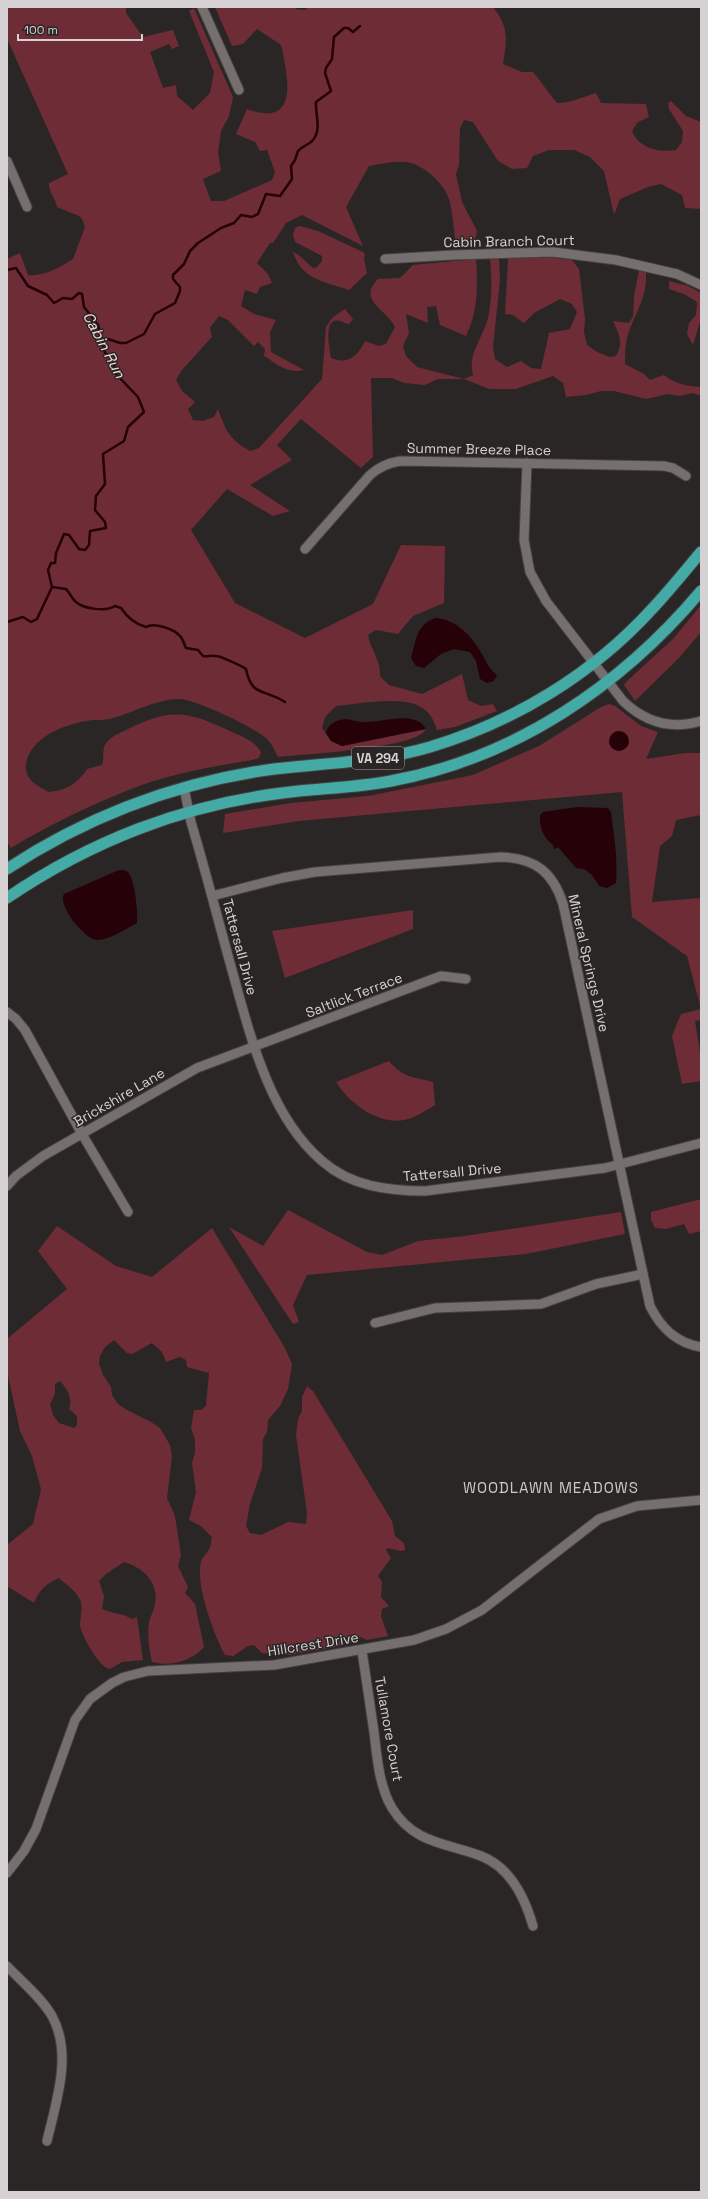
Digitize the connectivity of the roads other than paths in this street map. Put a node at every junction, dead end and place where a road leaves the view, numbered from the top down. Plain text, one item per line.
1 (202, 7) edge
2 (238, 90) dead end
3 (7, 161) edge
4 (27, 207) dead end
5 (385, 259) dead end
6 (701, 285) edge
7 (527, 463) junction
8 (686, 476) dead end
9 (305, 549) dead end
10 (701, 552) edge
11 (701, 591) edge
12 (594, 663) junction
13 (608, 682) junction
14 (701, 720) edge
15 (184, 788) junction
16 (189, 812) junction
17 (7, 869) edge
18 (212, 896) junction
19 (7, 898) edge
20 (466, 979) dead end
21 (7, 1012) edge
22 (254, 1048) junction
23 (82, 1134) junction
24 (701, 1143) edge
25 (619, 1165) junction
26 (7, 1186) edge
27 (128, 1212) dead end
28 (643, 1274) junction
29 (375, 1323) dead end
30 (701, 1347) edge
31 (701, 1500) edge
32 (362, 1651) junction
33 (7, 1873) edge
34 (533, 1926) dead end
35 (7, 1966) edge
36 (47, 2141) dead end

1 - 2 street
3 - 4 street
5 - 6 street, Cabin Branch Court
7 - 8 street, Summer Breeze Place
7 - 9 street, Summer Breeze Place
7 - 12 street
10 - 12 highway, VA 294
11 - 13 highway, VA 294
12 - 13 street
12 - 15 highway, VA 294
13 - 14 street
13 - 16 highway, VA 294
15 - 16 street, Tattersall Drive
15 - 17 highway, VA 294
16 - 18 street, Tattersall Drive
16 - 19 highway, VA 294
18 - 22 street, Tattersall Drive
18 - 25 street, Mineral Springs Drive
20 - 22 street, Saltlick Terrace
21 - 23 street
22 - 23 street, Brickshire Lane
22 - 25 street, Tattersall Drive
23 - 26 street, Brickshire Lane
23 - 27 street
24 - 25 street, Tattersall Drive
25 - 28 street, Mineral Springs Drive
28 - 29 street
28 - 30 street, Mineral Springs Drive
31 - 32 street, Hillcrest Drive
32 - 33 street, Hillcrest Drive
32 - 34 street, Tullamore Court
35 - 36 street

